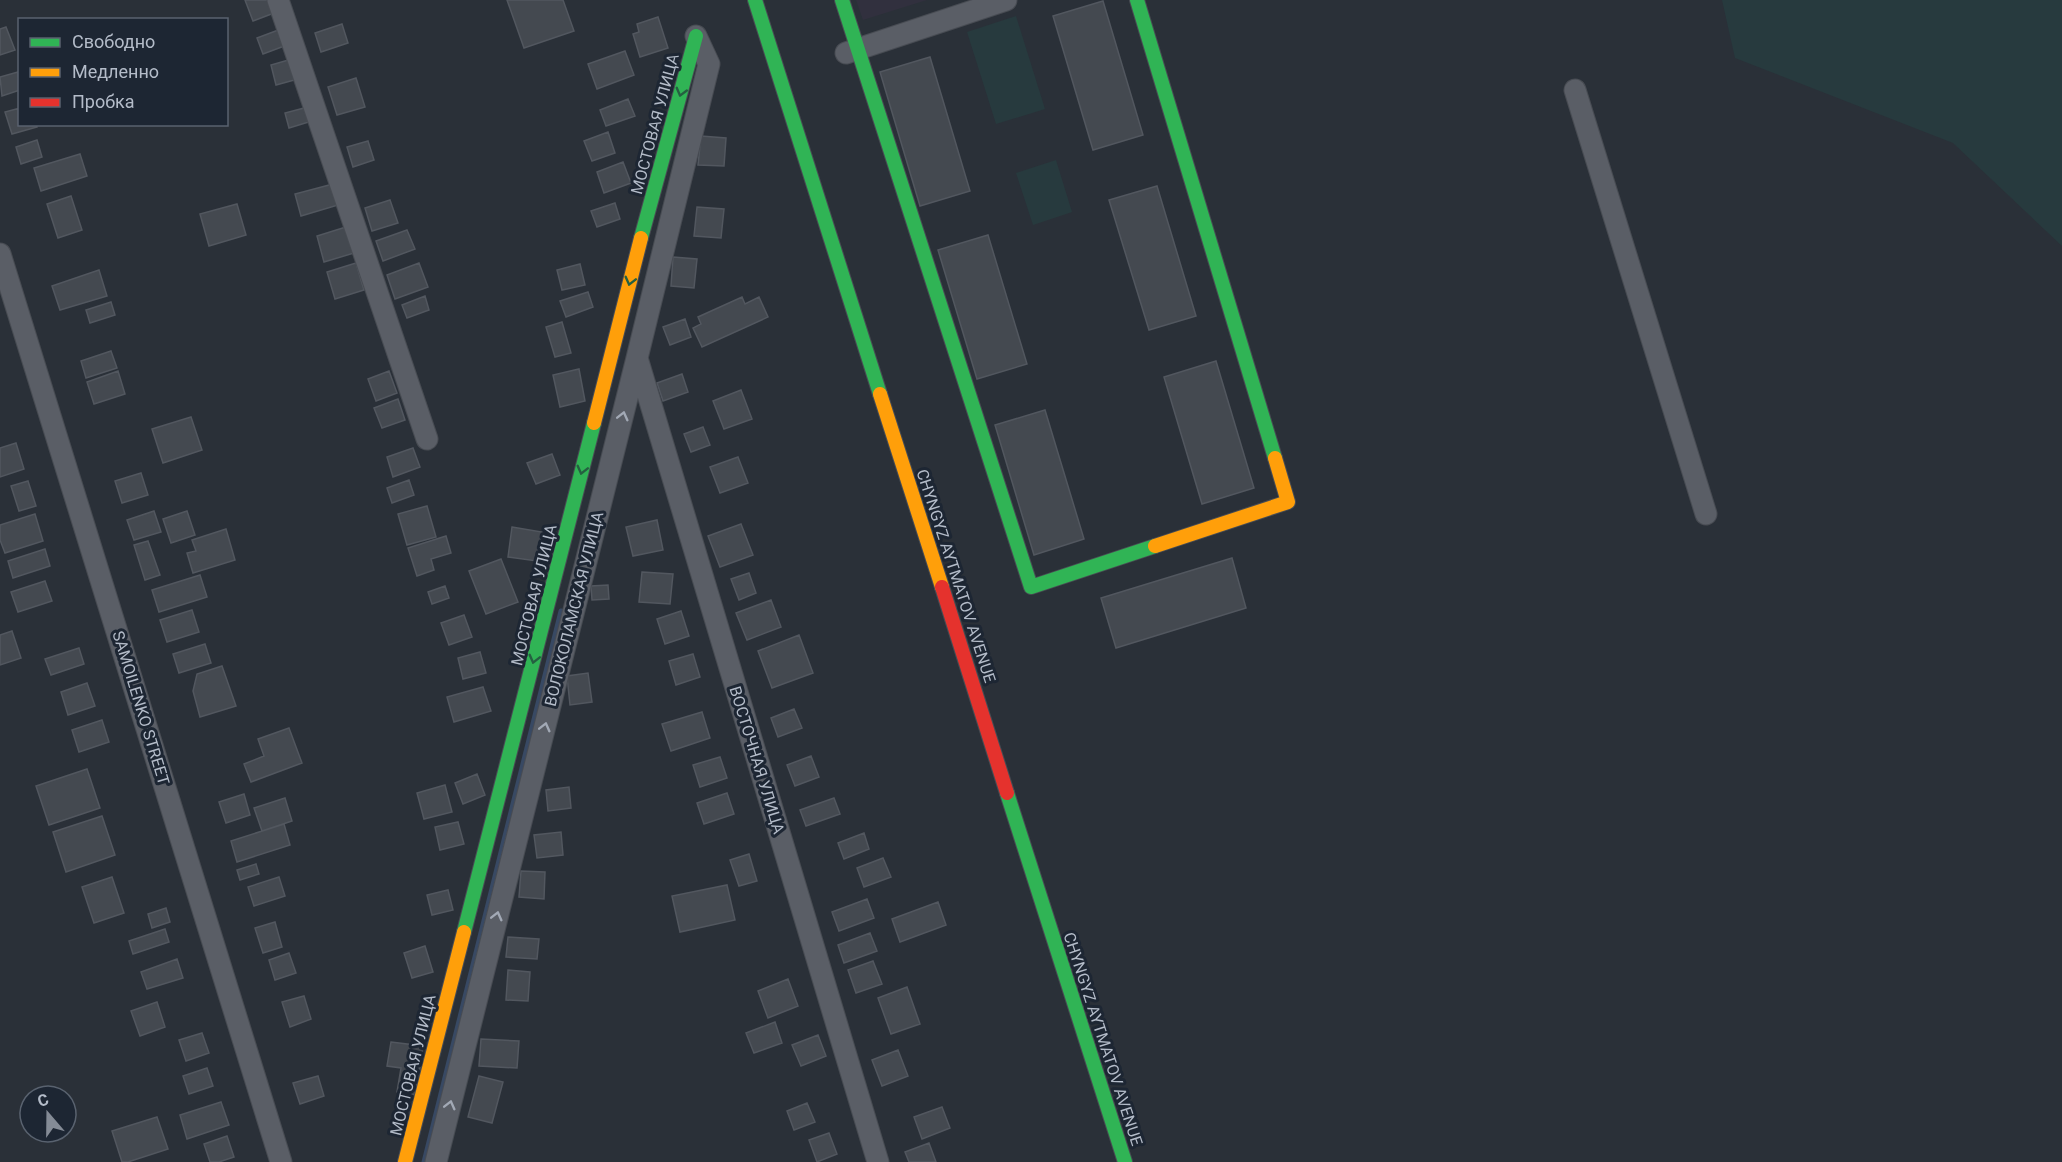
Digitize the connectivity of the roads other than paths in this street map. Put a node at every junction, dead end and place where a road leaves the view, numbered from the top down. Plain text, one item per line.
1 (278, 0) edge
2 (755, 0) edge
3 (842, 0) edge
4 (1006, 0) edge
5 (1137, 0) edge
6 (700, 46) joint
7 (851, 51) junction
8 (1575, 90) dead end
9 (0, 254) edge
10 (637, 358) junction
11 (427, 439) dead end
12 (1706, 514) dead end
13 (281, 1162) edge
14 (405, 1162) edge
15 (436, 1162) edge
16 (878, 1162) edge
17 (1125, 1162) edge

1 - 11 street
2 - 17 street, CHYNGYZ AYTMATOV AVENUE
3 - 7 street
4 - 7 street
5 - 7 street
6 - 10 street, ВОЛОКОЛАМСКАЯ УЛИЦА
6 -> 14 street, МОСТОВАЯ УЛИЦА
8 - 12 street
9 - 13 street, SAMOILENKO STREET
15 -> 10 street, ВОЛОКОЛАМСКАЯ УЛИЦА
10 - 16 street, ВОСТОЧНАЯ УЛИЦА

